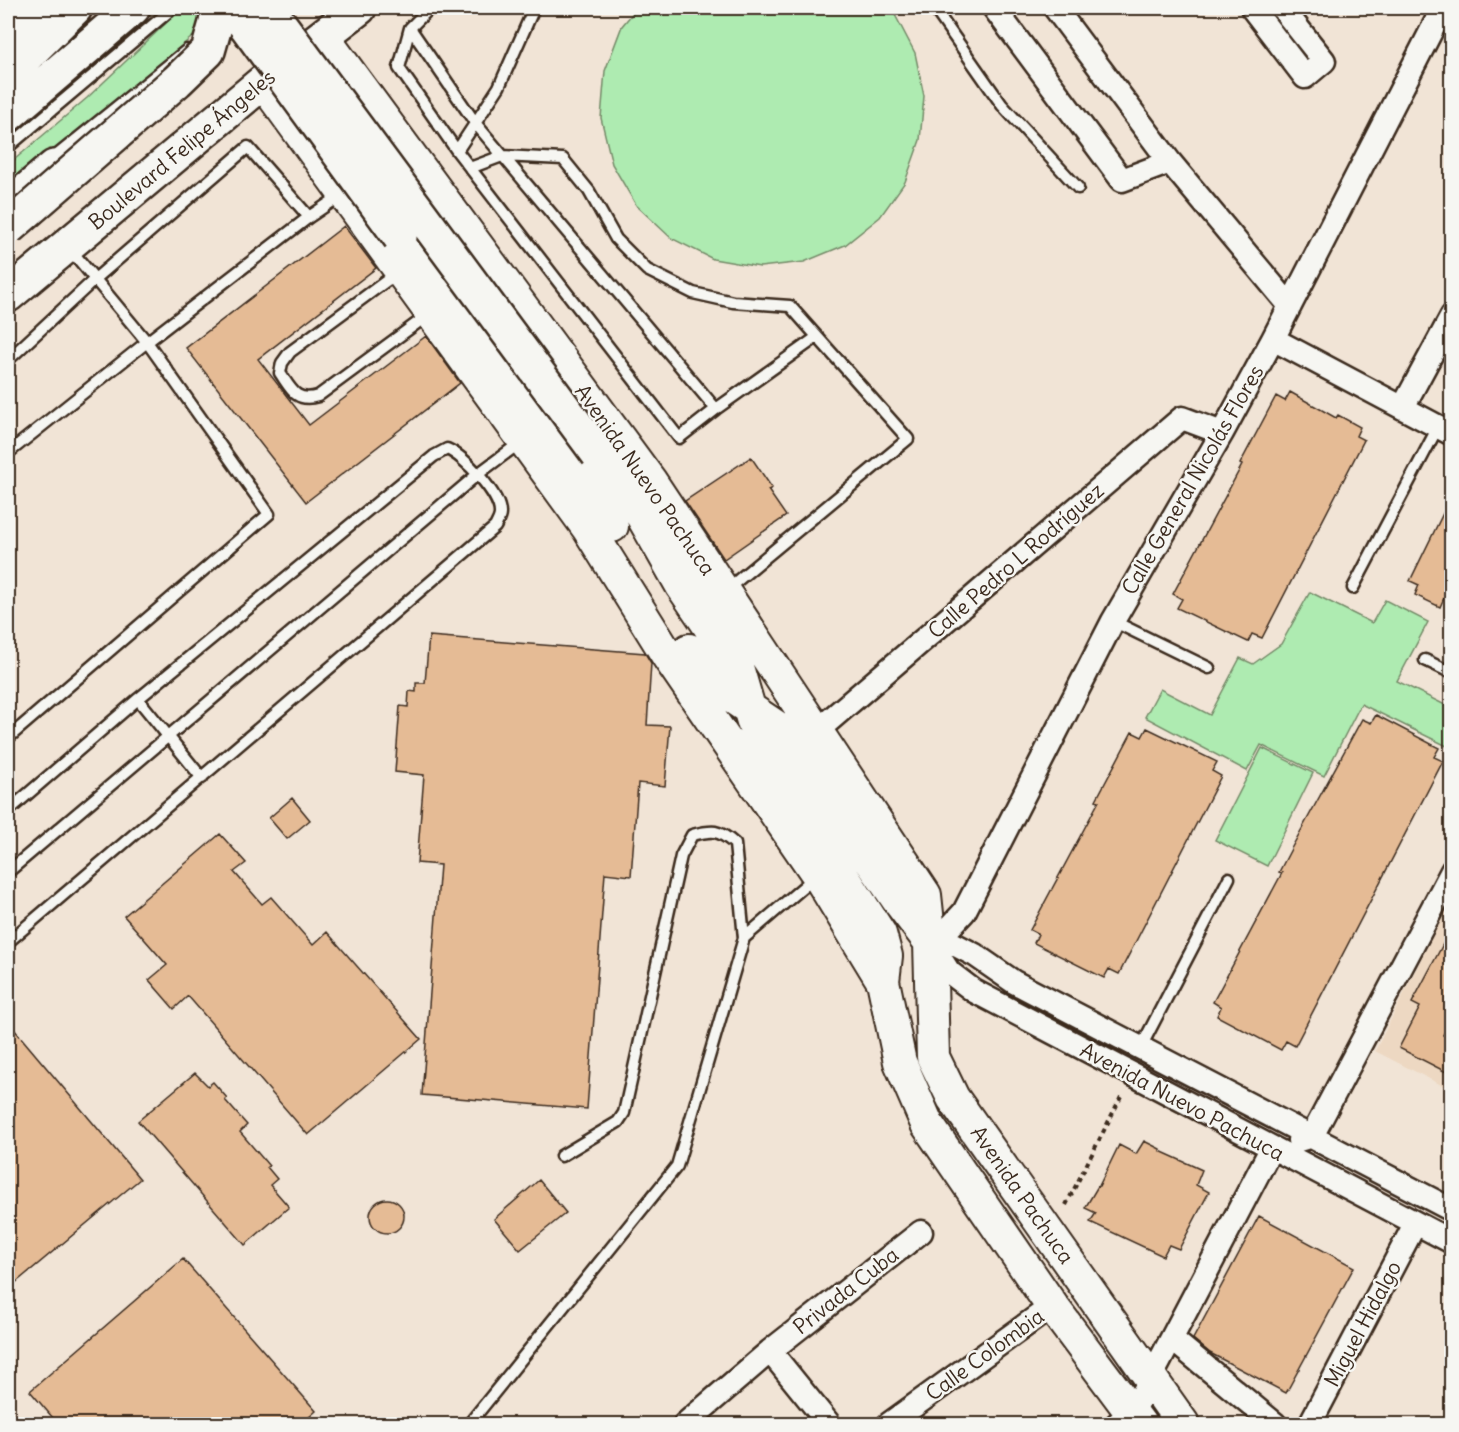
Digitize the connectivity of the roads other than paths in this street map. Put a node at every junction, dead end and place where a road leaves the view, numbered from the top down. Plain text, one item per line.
1 (36, 8) edge
2 (75, 8) edge
3 (133, 8) edge
4 (173, 8) edge
5 (218, 8) edge
6 (233, 8) edge
7 (241, 8) edge
8 (268, 8) edge
9 (359, 8) edge
10 (430, 8) edge
11 (534, 8) edge
12 (934, 8) edge
13 (994, 8) edge
14 (1055, 8) edge
15 (1252, 8) edge
16 (1282, 8) edge
17 (1443, 8) edge
18 (410, 28) junction
19 (8, 32) edge
20 (323, 37) junction
21 (8, 74) edge
22 (353, 80) junction
23 (263, 82) junction
24 (8, 115) edge
25 (476, 124) junction
26 (294, 126) junction
27 (8, 147) edge
28 (457, 151) junction
29 (502, 156) junction
30 (1170, 162) junction
31 (470, 168) junction
32 (1078, 188) dead end
33 (344, 194) junction
34 (8, 195) edge
35 (8, 206) edge
36 (309, 217) junction
37 (8, 228) edge
38 (67, 245) junction
39 (400, 271) junction
40 (94, 280) junction
41 (8, 295) edge
42 (1290, 306) junction
43 (431, 313) junction
44 (1452, 316) edge
45 (818, 338) junction
46 (1273, 339) junction
47 (147, 342) junction
48 (8, 360) edge
49 (1403, 407) junction
50 (716, 409) junction
51 (1445, 430) edge
52 (1222, 433) junction
53 (524, 440) junction
54 (8, 453) edge
55 (586, 462) junction
56 (478, 474) junction
57 (1353, 588) dead end
58 (724, 592) junction
59 (1113, 621) junction
60 (1425, 660) dead end
61 (1209, 668) dead end
62 (1452, 673) edge
63 (138, 699) junction
64 (749, 709) junction
65 (817, 731) junction
66 (168, 736) junction
67 (8, 738) edge
68 (202, 778) junction
69 (8, 811) edge
70 (1452, 871) edge
71 (8, 872) edge
72 (818, 875) junction
73 (1229, 878) dead end
74 (744, 938) junction
75 (8, 942) edge
76 (930, 942) junction
77 (883, 981) junction
78 (1141, 1047) junction
79 (1312, 1136) junction
80 (1272, 1149) junction
81 (561, 1156) dead end
82 (1452, 1210) edge
83 (1415, 1224) junction
84 (921, 1232) dead end
85 (1452, 1242) edge
86 (1052, 1306) junction
87 (1172, 1339) junction
88 (770, 1351) junction
89 (1150, 1379) junction
90 (1130, 1421) edge
91 (469, 1425) edge
92 (685, 1425) edge
93 (829, 1425) edge
94 (889, 1425) edge
95 (1183, 1425) edge
96 (1275, 1425) edge
97 (1310, 1425) edge

1 - 19 main road
2 - 21 main road
3 - 24 main road
4 - 27 lane
5 - 37 main road, bridge
6 - 55 main road, bridge
7 - 34 lane
7 - 35 main road
8 - 55 main road, bridge
9 - 20 main road, Boulevard Felipe Ángeles
10 - 18 lane
11 - 25 lane
12 - 32 lane
13 - 30 street
14 - 30 street
15 - 16 street
17 - 42 street, Calle General Nicolás Flores
18 - 25 lane
18 - 28 lane
20 - 22 main road, Avenida Nuevo Pachuca
20 - 23 main road, Boulevard Felipe Ángeles
22 - 26 main road
22 - 58 main road, Avenida Nuevo Pachuca
23 - 26 main road
23 - 38 main road, Boulevard Felipe Ángeles
25 - 28 lane
25 - 29 lane
26 - 33 main road
28 - 31 lane
29 - 31 lane
29 - 45 lane
29 - 50 lane
30 - 42 street
31 - 50 lane
33 - 36 lane
33 - 39 main road
36 - 40 lane
36 - 47 lane
38 - 40 lane
38 - 41 main road, Boulevard Felipe Ángeles
39 - 43 main road
39 - 43 lane
40 - 47 lane
40 - 48 lane
42 - 46 street, Calle General Nicolás Flores
43 - 53 main road
44 - 49 street
45 - 50 lane
45 - 58 lane
46 - 49 street
46 - 52 street, Calle General Nicolás Flores
47 - 54 lane
47 - 67 lane
49 - 51 street
51 - 57 lane
52 - 59 street, Calle General Nicolás Flores
52 - 65 street, Calle Pedro L Rodríguez
53 - 56 lane
53 - 72 main road
55 - 64 main road
56 - 63 lane
56 - 66 lane
56 - 68 lane
58 - 65 main road, Avenida Nuevo Pachuca
59 - 61 lane
59 - 76 street, Calle General Nicolás Flores
60 - 62 lane
63 - 66 lane
63 - 69 lane
64 - 76 main road
64 - 77 main road
65 - 76 main road, Avenida Nuevo Pachuca
66 - 68 lane
66 - 71 lane
68 - 75 lane
70 - 79 street
72 - 74 lane
72 - 77 main road
73 - 78 lane
74 - 81 lane
74 - 91 lane
76 - 77 main road
76 - 78 street, Avenida Nuevo Pachuca
76 - 80 street, Avenida Nuevo Pachuca
76 - 89 main road, Avenida Pachuca
77 - 86 main road, Avenida Pachuca
78 - 79 street, Avenida Nuevo Pachuca
79 - 80 street
79 - 82 street, Avenida Nuevo Pachuca
80 - 83 street, Avenida Nuevo Pachuca
80 - 87 street
83 - 85 street, Avenida Nuevo Pachuca
83 - 97 street, Miguel Hidalgo
84 - 88 street, Privada Cuba
86 - 90 main road, Avenida Pachuca
86 - 94 street, Calle Colombia
87 - 89 street
87 - 96 street
88 - 92 street, Privada Cuba
88 - 93 street
89 - 90 street
89 - 95 main road, Avenida Pachuca

